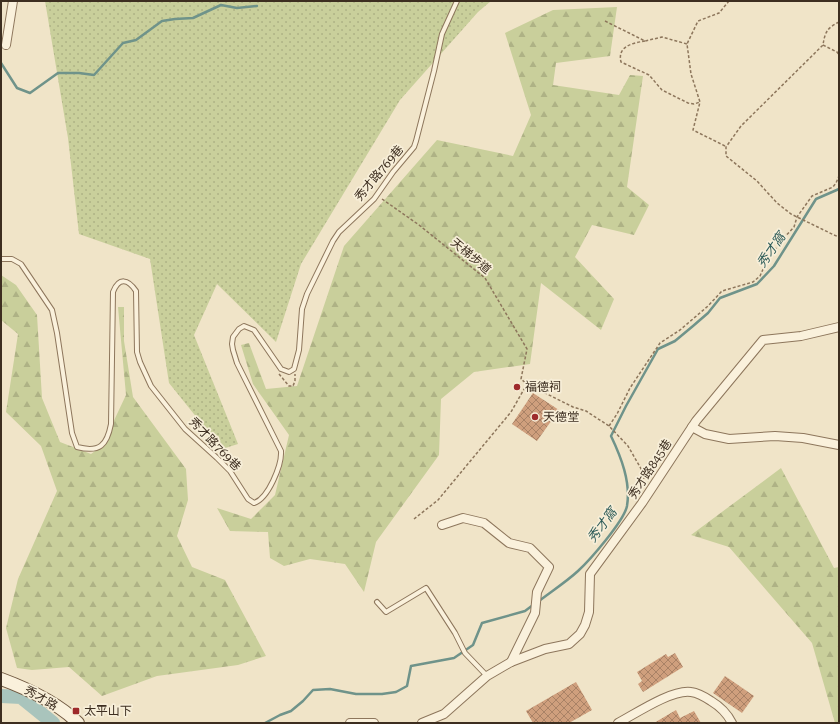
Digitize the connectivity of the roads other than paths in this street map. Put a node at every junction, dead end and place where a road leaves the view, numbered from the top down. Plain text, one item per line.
1 (13, 1) edge
2 (457, 1) edge
3 (6, 45) dead end
4 (1, 259) edge
5 (839, 327) edge
6 (692, 427) junction
7 (839, 445) edge
8 (442, 525) dead end
9 (377, 602) dead end
10 (510, 662) junction
11 (487, 676) junction
12 (1, 679) edge
13 (78, 723) edge
14 (350, 723) edge
15 (374, 723) edge
16 (422, 723) edge
17 (618, 723) edge
18 (732, 723) edge

1 - 3 street
2 - 4 lane, 秀才路769巷
5 - 6 street, 秀才路845巷
6 - 7 street
6 - 10 street, 秀才路845巷
8 - 10 street
9 - 11 lane
10 - 11 street, 秀才路845巷
11 - 16 street, 秀才路845巷
12 - 13 main road, 秀才路
14 - 15 street
17 - 18 street

